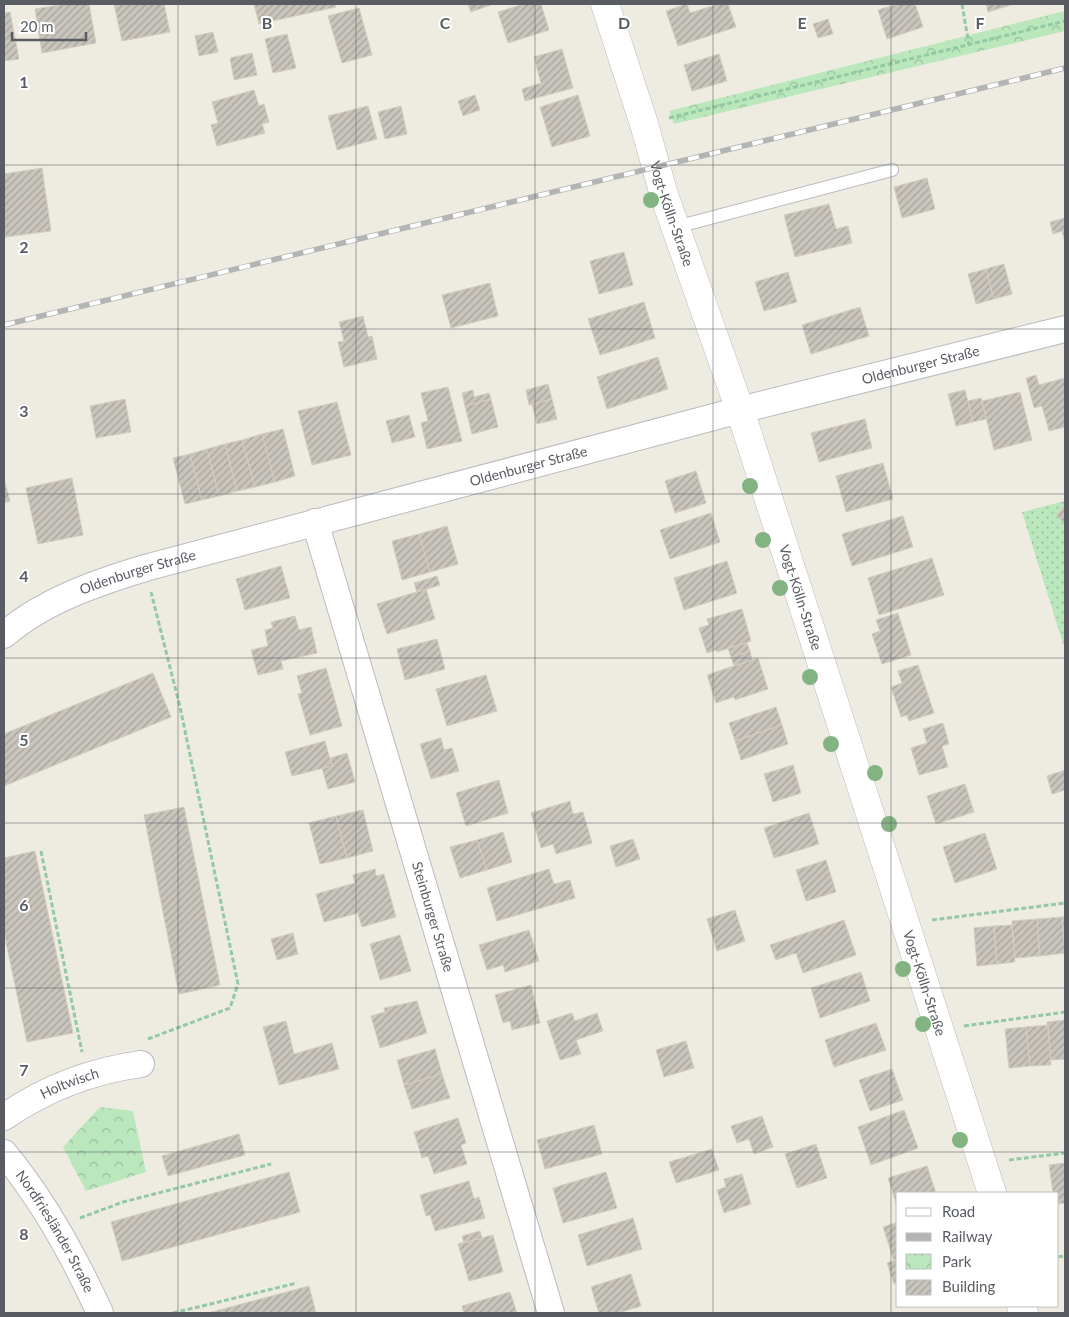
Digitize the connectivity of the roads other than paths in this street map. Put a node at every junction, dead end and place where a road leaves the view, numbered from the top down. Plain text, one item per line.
1 (605, 4) edge
2 (892, 170) dead end
3 (676, 227) junction
4 (1065, 329) edge
5 (740, 410) junction
6 (315, 522) junction
7 (4, 635) edge
8 (141, 1064) road end
9 (4, 1117) edge
10 (4, 1153) edge
11 (992, 1192) edge
12 (100, 1313) edge
13 (551, 1313) edge

1 - 3 street, Vogt-Kölln-Straße
2 - 3 lane
3 - 5 street, Vogt-Kölln-Straße
4 - 5 street, Oldenburger Straße
5 - 6 street, Oldenburger Straße
5 - 11 street, Vogt-Kölln-Straße
6 - 7 street, Oldenburger Straße
6 - 13 street, Steinburger Straße
8 - 9 street, Holtwisch
10 - 12 street, Nordfriesländer Straße

